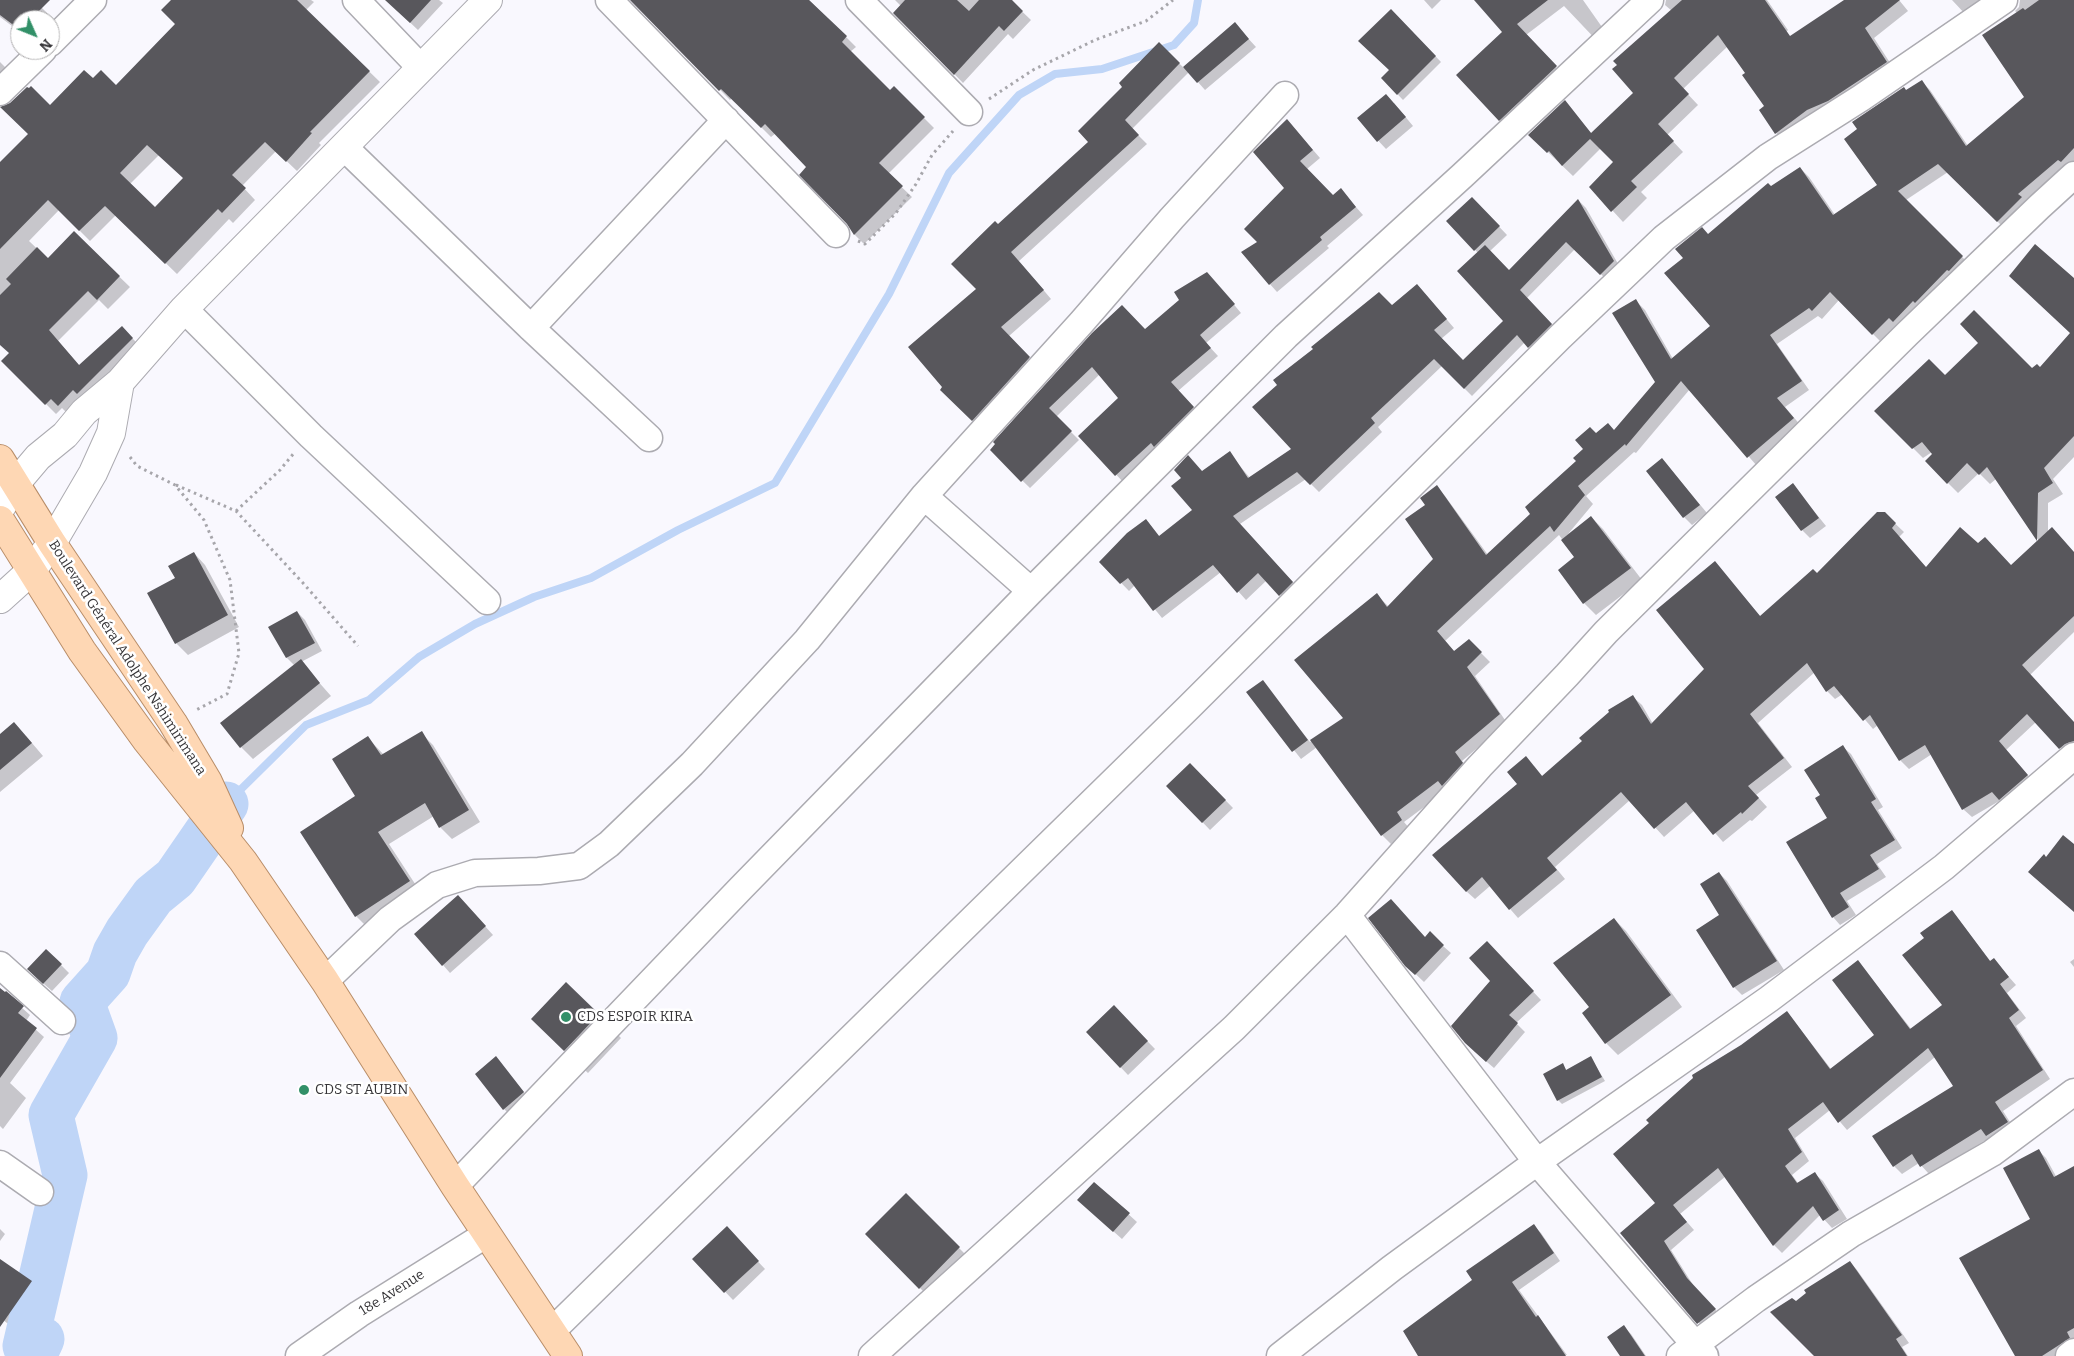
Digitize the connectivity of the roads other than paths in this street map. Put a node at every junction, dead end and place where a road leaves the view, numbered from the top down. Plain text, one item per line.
1 (93, 0) edge
2 (356, 0) edge
3 (488, 0) edge
4 (609, 0) edge
5 (859, 0) edge
6 (1650, 0) edge
7 (2004, 0) edge
8 (60, 33) edge
9 (33, 60) edge
10 (420, 68) junction
11 (0, 92) edge
12 (1286, 95) dead end
13 (969, 112) dead end
14 (726, 120) junction
15 (344, 147) junction
16 (2074, 175) edge
17 (836, 234) dead end
18 (184, 310) junction
19 (531, 328) junction
20 (120, 382) junction
21 (649, 438) dead end
22 (0, 459) edge
23 (16, 483) junction
24 (924, 496) junction
25 (0, 509) edge
26 (0, 520) edge
27 (52, 543) junction
28 (31, 571) junction
29 (1031, 591) junction
30 (0, 599) edge
31 (487, 601) dead end
32 (2074, 756) edge
33 (244, 861) junction
34 (1347, 915) junction
35 (0, 965) edge
36 (325, 981) junction
37 (62, 1021) dead end
38 (2074, 1092) edge
39 (1537, 1162) junction
40 (0, 1164) edge
41 (455, 1186) junction
42 (40, 1192) dead end
43 (487, 1234) junction
44 (552, 1331) junction
45 (1693, 1352) edge
46 (2074, 1352) edge
47 (299, 1356) edge
48 (568, 1356) edge
49 (872, 1356) edge
50 (1280, 1356) edge
51 (2069, 1356) edge

1 - 8 street
2 - 10 street
3 - 10 street
4 - 14 street
5 - 13 street
6 - 29 street
7 - 44 street
9 - 11 street
10 - 15 street
12 - 24 street
14 - 17 street
14 - 19 street
15 - 18 street
15 - 19 street
16 - 34 street
18 - 20 street
18 - 31 street
19 - 21 street
20 - 23 street
20 - 27 street
22 - 23 main road, Boulevard Général Adolphe Nshimirimana
23 - 25 street
23 - 27 main road, Boulevard Général Adolphe Nshimirimana
24 - 29 street
24 - 36 street
26 - 28 main road, Boulevard Général Adolphe Nshimirimana
27 - 28 street
27 - 33 main road, Boulevard Général Adolphe Nshimirimana
28 - 30 street
28 - 33 main road, Boulevard Général Adolphe Nshimirimana
29 - 41 street
32 - 39 street
33 - 36 main road, Boulevard Général Adolphe Nshimirimana
34 - 39 street
34 - 49 street
35 - 37 street
36 - 41 main road, Boulevard Général Adolphe Nshimirimana
38 - 45 street
39 - 45 street
39 - 50 street
40 - 42 street
41 - 43 main road, Boulevard Général Adolphe Nshimirimana
43 - 44 main road, Boulevard Général Adolphe Nshimirimana
43 - 47 street, 18e Avenue
44 - 48 main road, Boulevard Général Adolphe Nshimirimana
46 - 51 street

